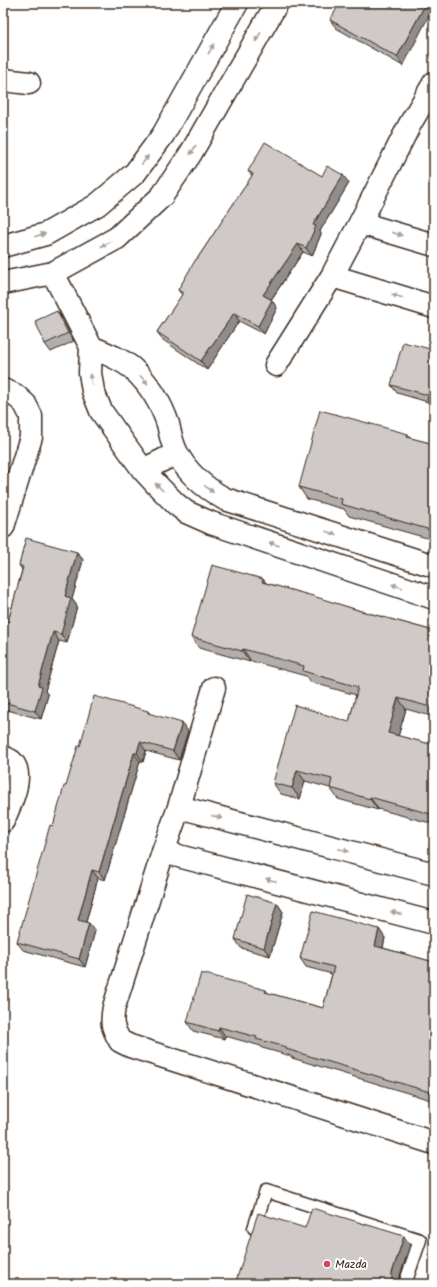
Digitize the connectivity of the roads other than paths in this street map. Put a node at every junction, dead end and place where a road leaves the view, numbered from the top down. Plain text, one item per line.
1 (237, 3) edge
2 (277, 3) edge
3 (3, 80) edge
4 (29, 83) dead end
5 (434, 83) edge
6 (360, 223) junction
7 (434, 245) edge
8 (3, 246) edge
9 (53, 273) junction
10 (332, 276) junction
11 (3, 283) edge
12 (434, 307) edge
13 (91, 347) junction
14 (276, 365) dead end
15 (3, 390) edge
16 (177, 453) junction
17 (144, 470) junction
18 (3, 527) edge
19 (434, 566) edge
20 (434, 598) edge
21 (214, 688) dead end
22 (3, 757) edge
23 (179, 807) junction
24 (3, 821) edge
25 (163, 852) junction
26 (434, 874) edge
27 (434, 923) edge
28 (434, 1144) edge
29 (250, 1241) edge
30 (405, 1284) edge

8 -> 1 street
2 -> 9 street
3 - 4 street
5 - 6 street
6 -> 7 street
6 - 10 street
9 - 11 street
9 - 13 street
12 -> 10 street
10 - 14 street
13 -> 16 street
17 -> 13 street
15 - 18 street
16 - 17 street
16 -> 19 street
20 -> 17 street
21 - 23 street
22 - 24 street
23 - 25 street
23 -> 26 street
27 -> 25 street
25 - 28 street
29 - 30 lane

